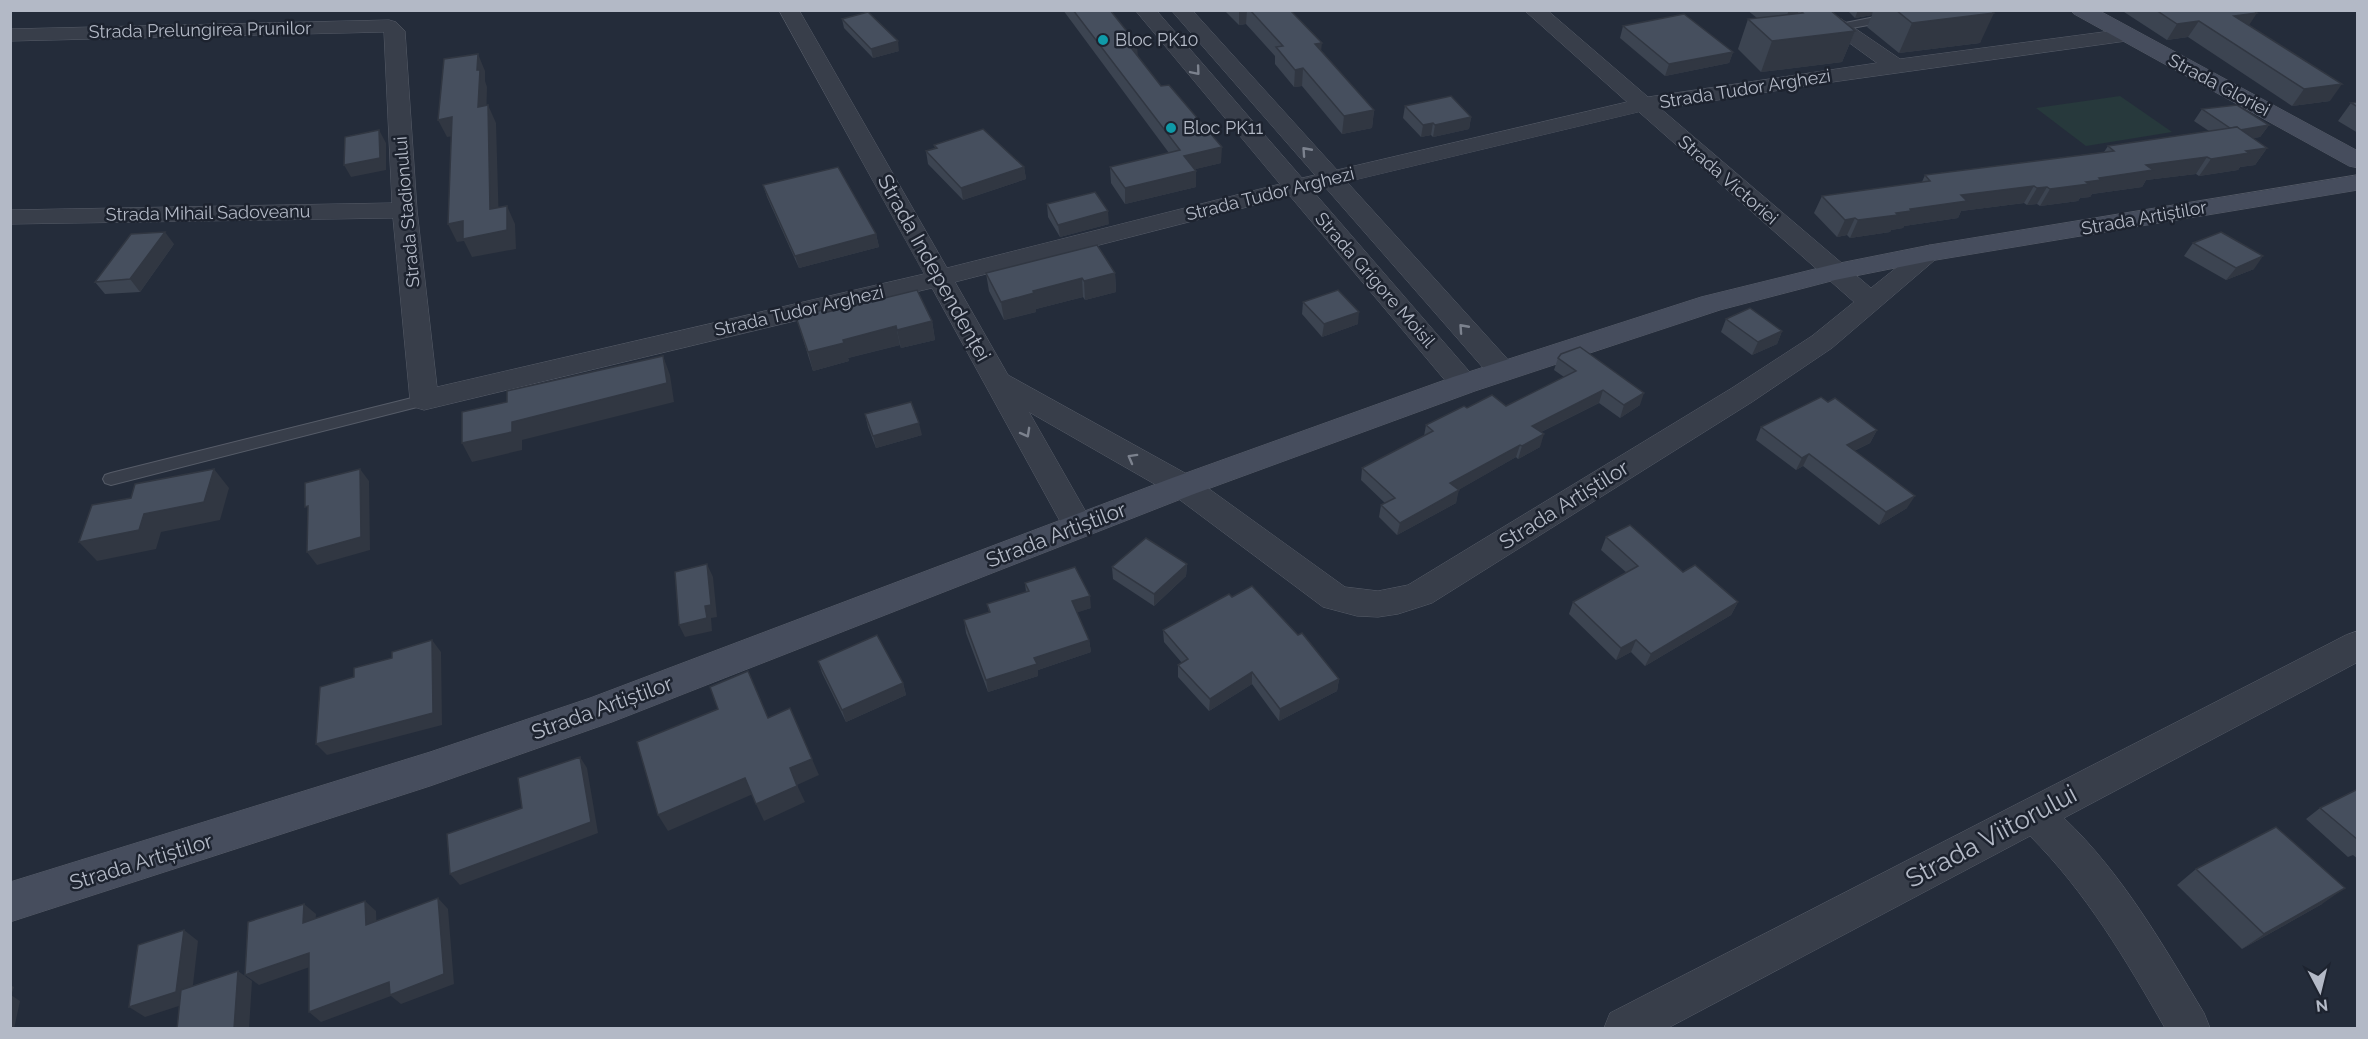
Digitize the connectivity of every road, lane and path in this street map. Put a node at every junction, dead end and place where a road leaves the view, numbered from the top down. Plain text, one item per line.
1 (789, 10) edge
2 (1145, 10) edge
3 (1181, 10) edge
4 (1534, 10) edge
5 (1917, 10) edge
6 (2081, 10) edge
7 (347, 19) edge
8 (1824, 23) edge
9 (390, 26) joint
10 (2126, 34) junction
11 (10, 35) edge
12 (1896, 66) junction
13 (1642, 105) junction
14 (2358, 160) edge
15 (1331, 178) junction
16 (2358, 182) edge
17 (1295, 187) junction
18 (405, 210) junction
19 (10, 217) edge
20 (1930, 253) junction
21 (1835, 272) junction
22 (940, 278) junction
23 (1870, 301) junction
24 (1502, 371) junction
25 (998, 382) junction
26 (1464, 384) junction
27 (424, 400) junction
28 (111, 479) dead end
29 (1183, 486) junction
30 (1078, 526) junction
31 (2358, 645) edge
32 (2034, 814) junction
33 (10, 902) edge
34 (1625, 1029) edge
35 (2189, 1029) edge

1 - 22 street, Strada Independenței
2 -> 17 street, Strada Grigore Moisil
15 -> 3 street, Strada Grigore Moisil
4 - 13 street, Strada Victoriei
5 - 8 lane
6 - 10 street, Strada Gloriei
7 - 9 street, Strada Prelungirea Prunilor
7 - 11 street, Strada Prelungirea Prunilor
8 - 12 street
9 - 18 street, Strada Stadionului
10 - 12 street, Strada Tudor Arghezi
10 - 14 street, Strada Gloriei
12 - 13 street, Strada Tudor Arghezi
13 - 15 street, Strada Tudor Arghezi
13 - 21 street, Strada Victoriei
15 - 17 street, Strada Tudor Arghezi
24 -> 15 street, Strada Grigore Moisil
16 - 20 street, Strada Artiștilor
17 - 22 street, Strada Tudor Arghezi
17 - 26 street, Strada Grigore Moisil
18 - 19 street, Strada Mihail Sadoveanu
18 - 27 street, Strada Stadionului
20 - 21 street, Strada Artiștilor
20 - 23 street, Strada Artiștilor
21 - 23 street, Strada Victoriei
21 - 24 street, Strada Artiștilor
22 - 25 street, Strada Independenței
22 - 27 street, Strada Tudor Arghezi
23 - 29 street, Strada Artiștilor
24 - 26 street, Strada Artiștilor
29 -> 25 street
25 -> 30 street, Strada Independenței
26 - 29 street, Strada Artiștilor
27 - 28 lane
29 - 30 street, Strada Artiștilor
30 - 33 street, Strada Artiștilor
31 - 32 street, Strada Viitorului
32 - 34 street, Strada Viitorului
32 - 35 street

